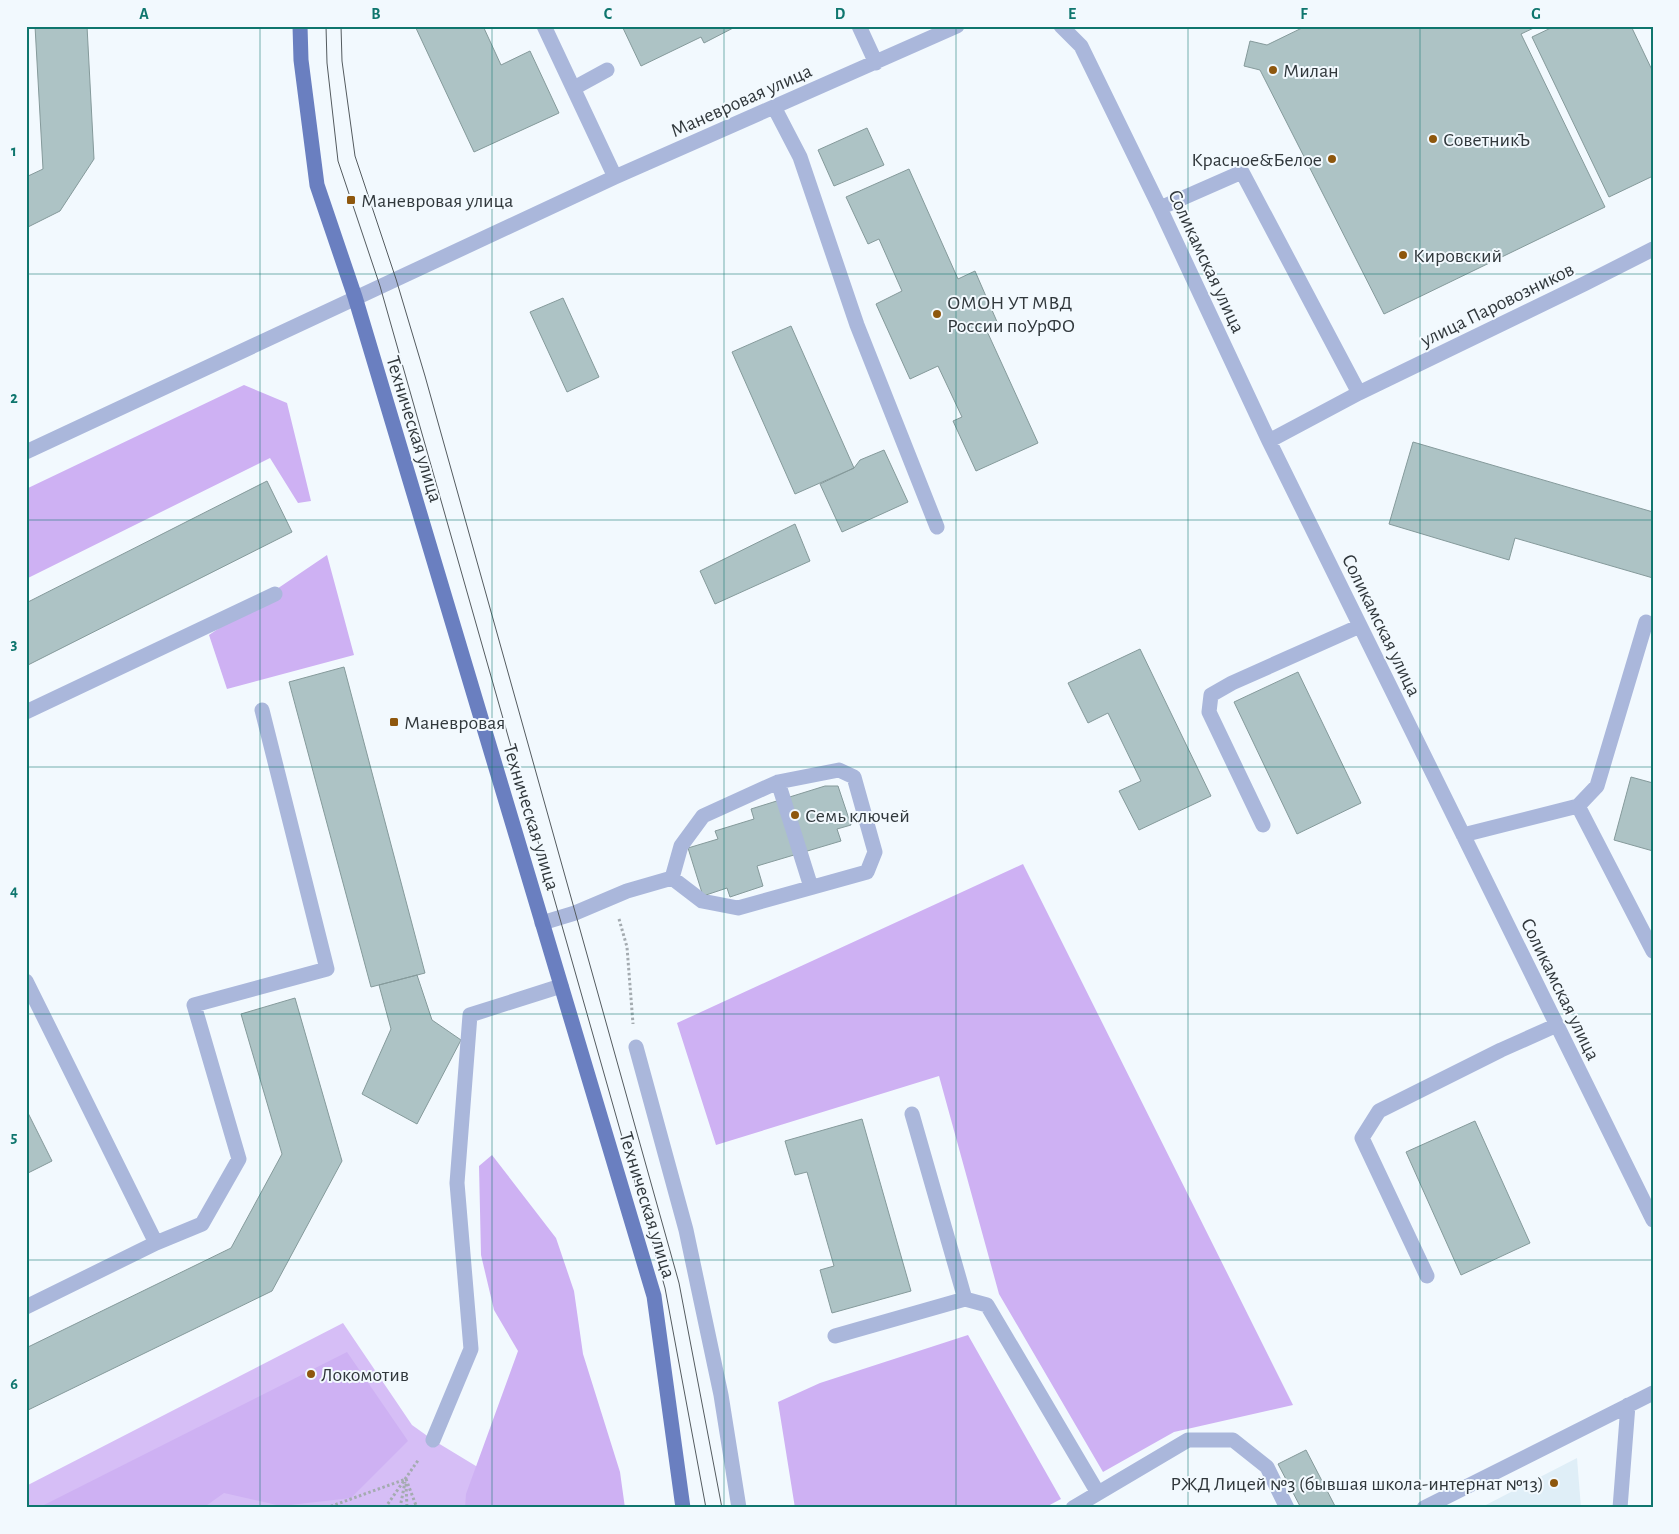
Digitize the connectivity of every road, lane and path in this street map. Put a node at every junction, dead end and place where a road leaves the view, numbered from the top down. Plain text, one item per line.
1 (300, 26) edge
2 (544, 26) edge
3 (859, 26) edge
4 (957, 26) edge
5 (1061, 26) edge
6 (1079, 26) edge
7 (1081, 46) junction
8 (876, 63) junction
9 (608, 70) dead end
10 (574, 88) junction
11 (774, 107) junction
12 (615, 177) junction
13 (1160, 208) junction
14 (1653, 249) edge
15 (355, 297) junction
16 (1359, 393) junction
17 (1269, 440) junction
18 (26, 452) edge
19 (937, 526) dead end
20 (275, 594) dead end
21 (1646, 622) dead end
22 (1360, 626) junction
23 (262, 710) dead end
24 (26, 712) edge
25 (778, 782) junction
26 (1578, 806) junction
27 (1264, 825) dead end
28 (1463, 835) junction
29 (672, 878) junction
30 (811, 888) junction
31 (612, 897) junction
32 (542, 924) junction
33 (1651, 944) edge
34 (26, 982) edge
35 (561, 986) junction
36 (1557, 1025) junction
37 (636, 1047) joint
38 (912, 1114) dead end
39 (1653, 1220) edge
40 (156, 1244) junction
41 (1427, 1276) dead end
42 (965, 1299) junction
43 (26, 1307) edge
44 (835, 1336) dead end
45 (1653, 1393) edge
46 (1628, 1405) junction
47 (433, 1440) joint
48 (406, 1479) junction
49 (1098, 1493) junction
50 (326, 1508) edge
51 (385, 1508) edge
52 (400, 1508) edge
53 (407, 1508) edge
54 (417, 1508) edge
55 (683, 1508) edge
56 (739, 1508) edge
57 (1073, 1508) edge
58 (1288, 1508) edge
59 (1424, 1508) edge
60 (1620, 1508) edge

1 - 15 main road, Техническая улица
2 - 10 street
3 - 8 street
4 - 8 street, Маневровая улица
5 - 7 street, Соликамская улица
6 - 7 street, Соликамская улица
7 - 13 street, Соликамская улица
8 - 11 street, Маневровая улица
9 - 10 street
10 - 12 street
11 - 12 street, Маневровая улица
11 - 19 street
12 - 15 street, Маневровая улица
13 - 16 street
13 - 17 street, Соликамская улица
14 - 16 street, улица Паровозников
15 - 18 street, Маневровая улица
15 - 32 main road, Техническая улица
16 - 17 street, улица Паровозников
17 - 22 street, Соликамская улица
20 - 24 street
21 - 26 street
22 - 27 street
22 - 28 street, Соликамская улица
23 - 40 street
25 - 29 street
25 - 30 street
25 - 30 street
26 - 28 street
26 - 33 street
28 - 36 street, Соликамская улица
29 - 30 street
29 - 31 street
31 - 32 street
31 - 37 path
32 - 35 main road, Техническая улица
34 - 40 street
35 - 47 street
35 - 55 main road, Техническая улица
36 - 39 street, Соликамская улица
36 - 41 street
37 - 56 street
38 - 42 street
40 - 43 street
42 - 44 street
42 - 49 street
45 - 46 street
46 - 59 street
46 - 60 street
47 - 48 path
48 - 50 path
48 - 51 path
48 - 52 path
48 - 53 path
48 - 54 path
49 - 57 street
49 - 58 street

